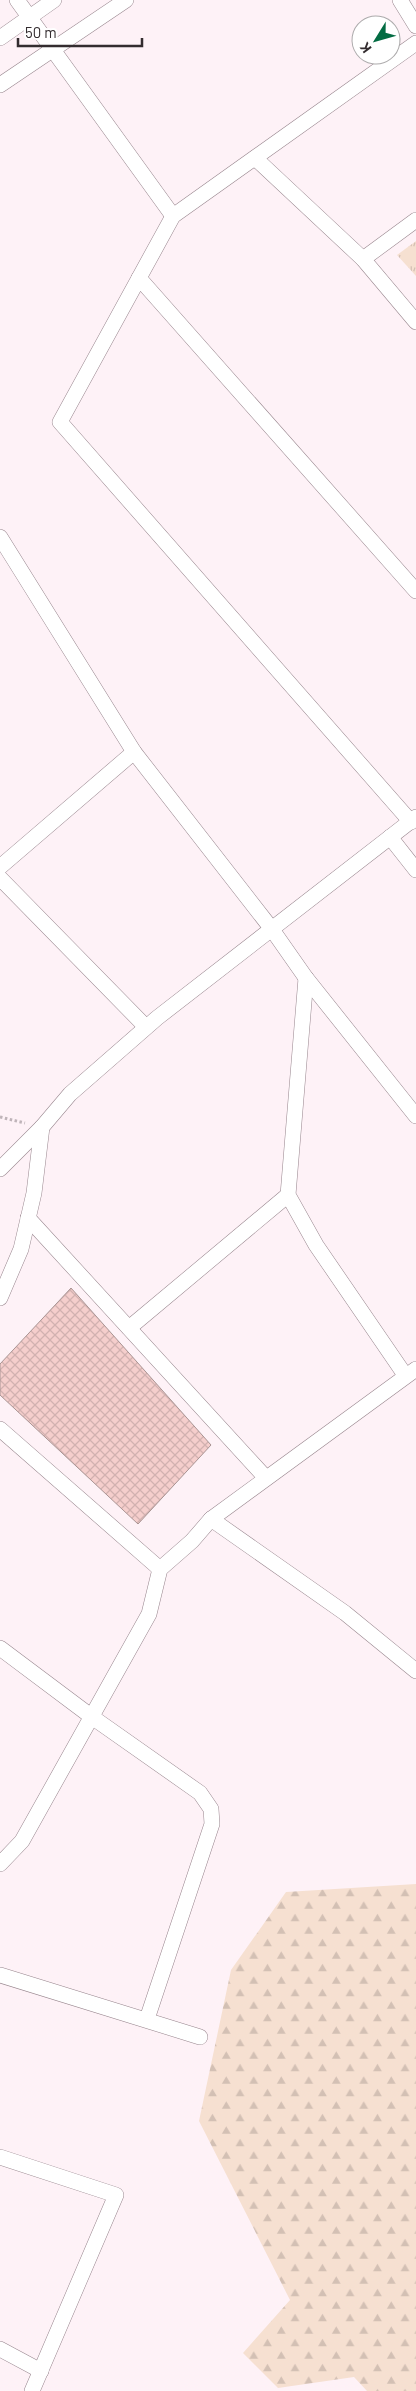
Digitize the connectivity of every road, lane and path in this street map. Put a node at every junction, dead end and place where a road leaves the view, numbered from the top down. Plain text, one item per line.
1 (17, 0) edge
2 (54, 0) edge
3 (126, 0) edge
4 (400, 0) edge
5 (29, 18) junction
6 (416, 26) edge
7 (0, 38) edge
8 (416, 43) edge
9 (55, 50) junction
10 (0, 85) edge
11 (255, 158) junction
12 (173, 216) junction
13 (416, 220) edge
14 (363, 259) junction
15 (139, 278) junction
16 (416, 322) edge
17 (0, 537) edge
18 (416, 590) edge
19 (134, 752) junction
20 (413, 819) edge
21 (390, 837) junction
22 (0, 867) edge
23 (416, 870) edge
24 (0, 878) edge
25 (271, 928) junction
26 (306, 978) junction
27 (146, 1027) junction
28 (416, 1116) edge
29 (0, 1117) edge
30 (42, 1127) junction
31 (0, 1169) edge
32 (288, 1195) junction
33 (28, 1218) junction
34 (0, 1298) edge
35 (129, 1328) junction
36 (411, 1372) edge
37 (0, 1429) edge
38 (266, 1478) junction
39 (210, 1519) junction
40 (160, 1570) junction
41 (0, 1648) edge
42 (416, 1671) edge
43 (92, 1717) junction
44 (0, 1864) edge
45 (0, 1974) edge
46 (147, 2019) junction
47 (200, 2037) dead end
48 (0, 2158) edge
49 (0, 2349) edge
50 (41, 2371) junction
51 (32, 2391) edge

1 - 5 street
2 - 5 street
3 - 9 street
4 - 6 street
5 - 7 street
5 - 9 street
8 - 11 street
9 - 10 street
9 - 12 street
11 - 12 street
11 - 14 street
12 - 15 street
13 - 14 street
14 - 16 street
15 - 18 street
15 - 20 street
17 - 19 street
19 - 22 street
19 - 25 street
20 - 21 street
21 - 23 street
21 - 25 street
24 - 27 street
25 - 26 street
25 - 27 street
26 - 28 street
26 - 32 street
27 - 30 street
29 - 30 path
30 - 31 street
30 - 33 street
32 - 35 street
32 - 36 street
33 - 34 street
33 - 35 street
35 - 38 street
36 - 38 street
37 - 40 street
38 - 39 street
39 - 40 street
39 - 42 street
40 - 43 street
41 - 43 street
43 - 44 street
43 - 46 street
45 - 46 street
46 - 47 street
48 - 50 street
49 - 50 street
50 - 51 street

